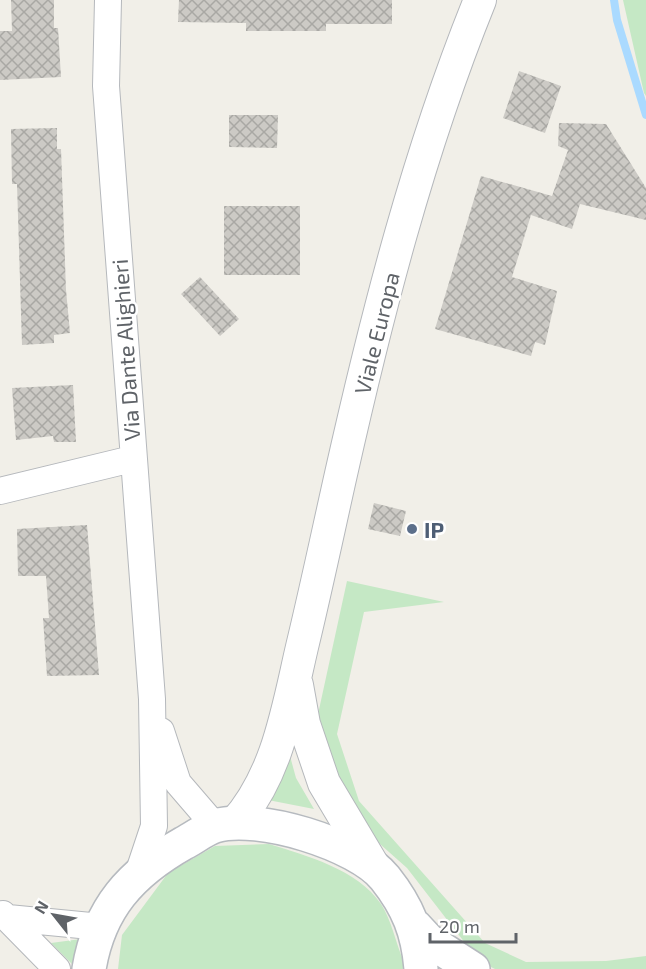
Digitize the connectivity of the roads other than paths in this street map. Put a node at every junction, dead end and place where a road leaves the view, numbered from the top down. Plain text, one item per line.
1 (108, 0) edge
2 (480, 0) edge
3 (132, 459) junction
4 (0, 491) edge
5 (296, 674) junction
6 (152, 699) junction
7 (225, 824) junction
8 (374, 867) junction
9 (139, 871) junction
10 (4, 915) edge
11 (415, 926) junction
12 (101, 927) junction
13 (57, 969) edge
14 (89, 969) edge
15 (421, 969) edge
16 (472, 969) edge

1 - 3 street, Via Dante Alighieri
2 - 5 street, Viale Europa
3 - 4 street
3 - 6 street, Via Dante Alighieri
5 - 7 street, Viale Europa
5 - 8 street, Viale Europa
6 - 7 street, Via Dante Alighieri
6 - 9 street, Via Dante Alighieri
7 - 8 main road
7 - 9 main road
8 - 11 main road
9 - 12 main road
10 - 12 street
10 - 13 street
11 - 15 main road
11 - 16 main road
12 - 14 main road

